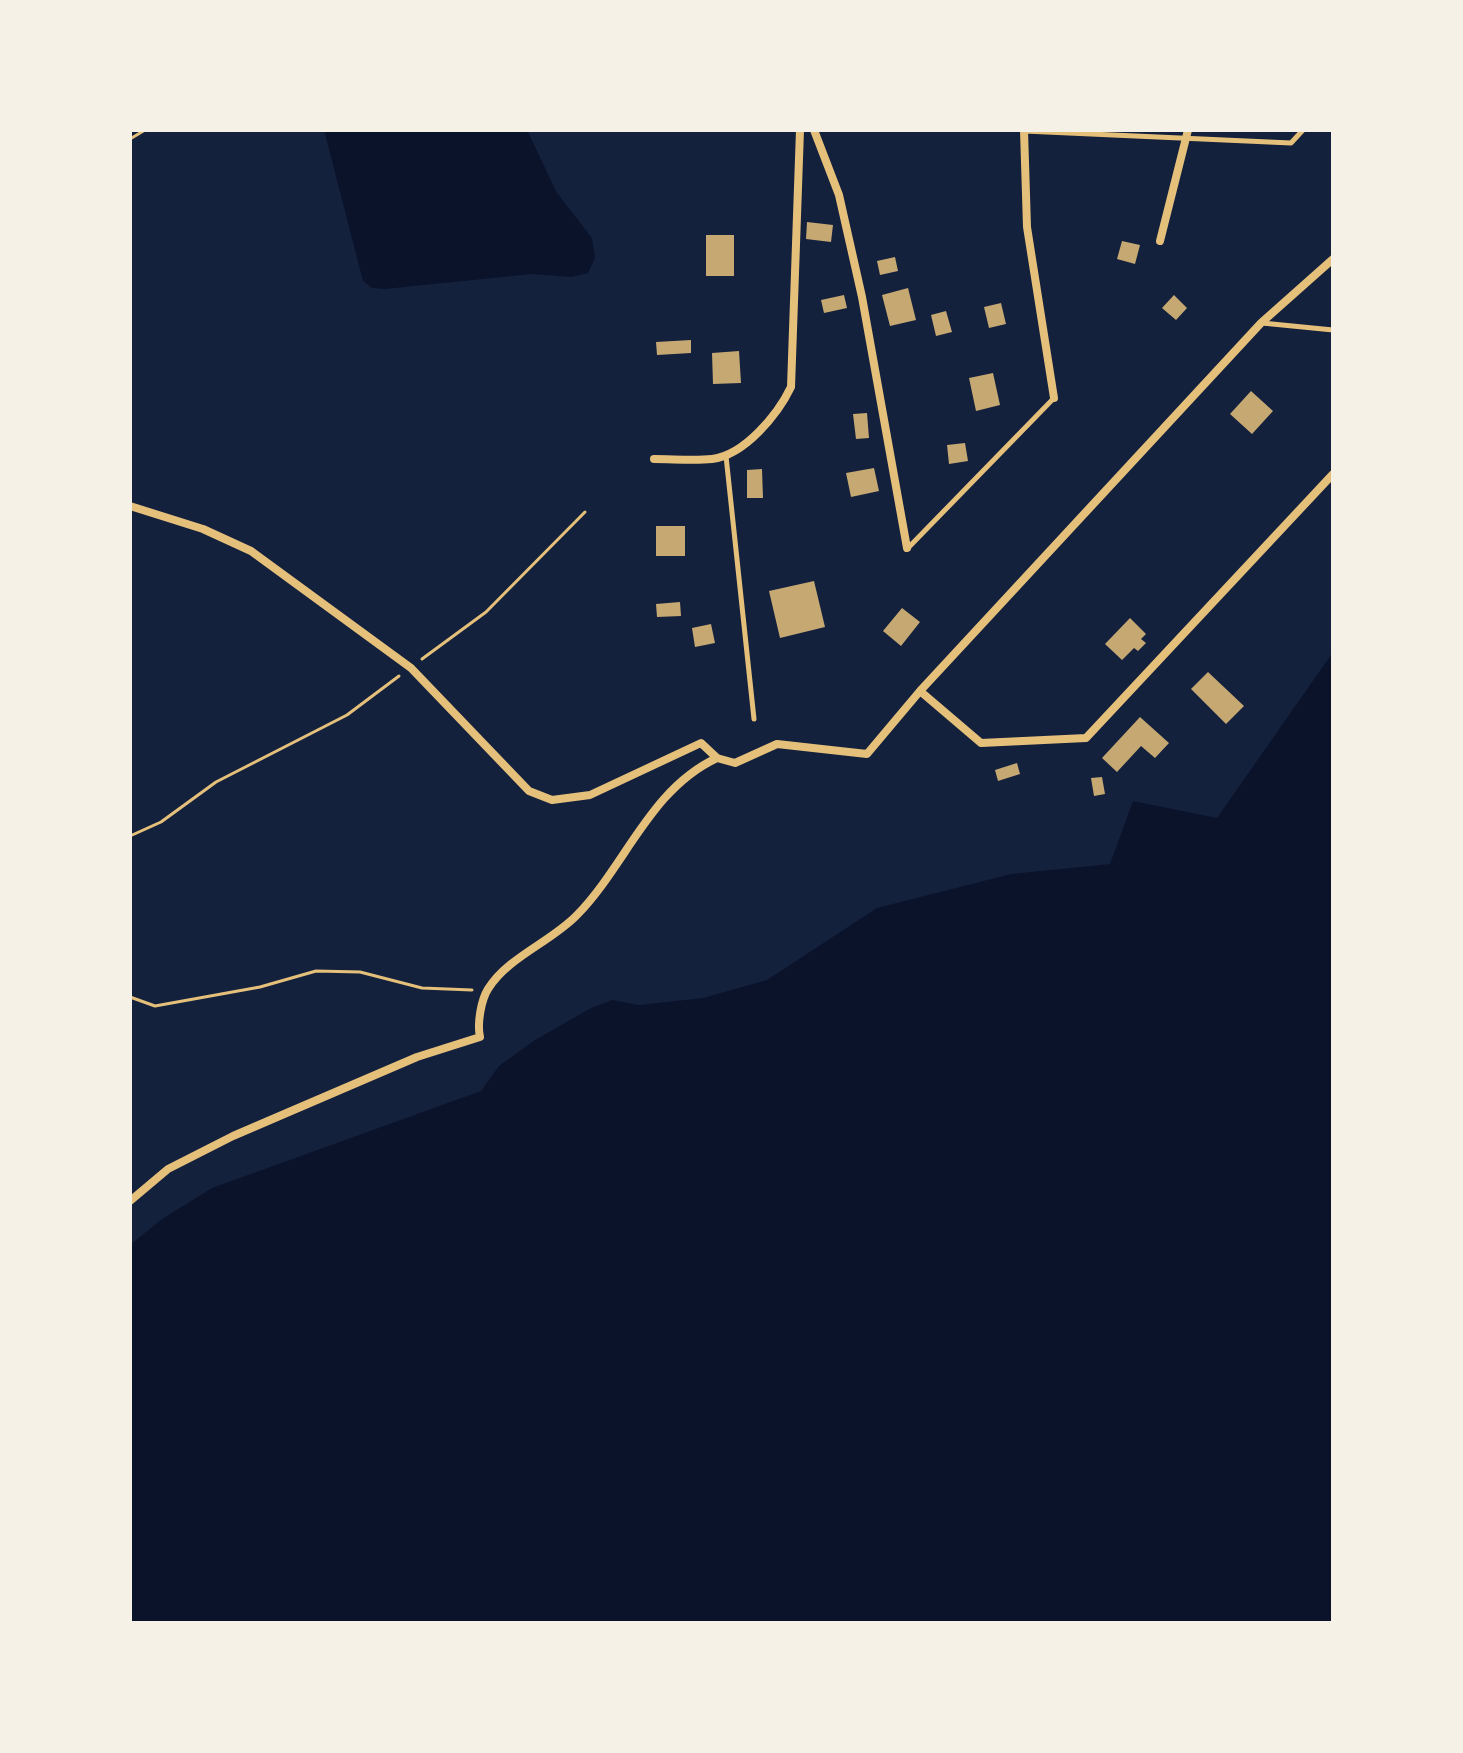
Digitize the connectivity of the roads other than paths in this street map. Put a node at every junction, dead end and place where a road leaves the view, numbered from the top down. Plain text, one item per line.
1 (800, 130) edge
2 (814, 130) edge
3 (1024, 130) edge
4 (1303, 130) edge
5 (1186, 134) edge
6 (1160, 241) dead end
7 (1333, 259) edge
8 (1261, 323) junction
9 (1333, 330) edge
10 (1054, 398) joint
11 (726, 456) junction
12 (654, 459) dead end
13 (1333, 474) edge
14 (130, 506) edge
15 (907, 548) joint
16 (920, 691) junction
17 (754, 719) dead end
18 (717, 758) junction
19 (130, 1201) edge

1 - 11 street
2 - 15 street
3 - 5 lane
3 - 10 street
4 - 5 lane
5 - 6 street
7 - 8 street
8 - 9 lane
8 - 16 street
10 - 15 lane
11 - 12 street
11 - 17 lane
13 - 16 street
14 - 18 street
16 - 18 street
18 - 19 street

